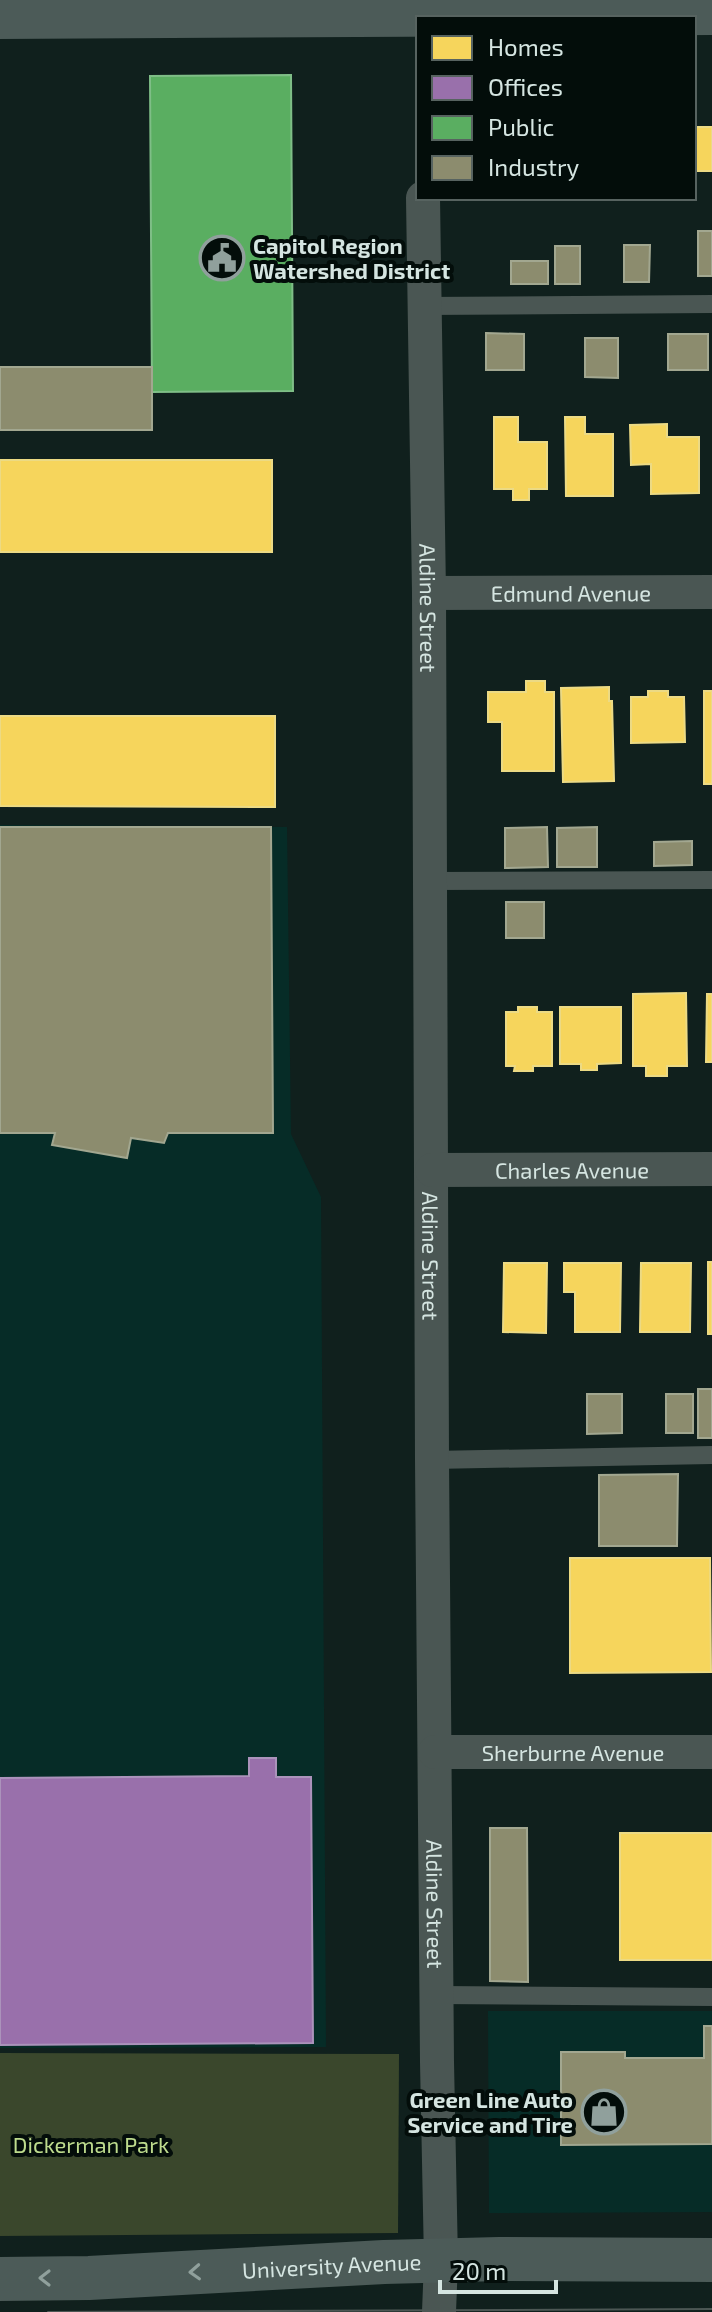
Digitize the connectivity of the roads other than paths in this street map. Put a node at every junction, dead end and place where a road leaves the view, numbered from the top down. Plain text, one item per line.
1 (422, 10) edge
2 (712, 13) edge
3 (0, 17) edge
4 (423, 200) edge
5 (712, 304) edge
6 (423, 306) junction
7 (712, 592) edge
8 (429, 593) junction
9 (712, 880) edge
10 (430, 881) junction
11 (712, 1169) edge
12 (432, 1170) junction
13 (712, 1455) edge
14 (432, 1460) junction
15 (435, 1752) junction
16 (712, 1752) edge
17 (437, 1995) junction
18 (712, 1997) edge
19 (712, 2260) edge
20 (441, 2261) junction
21 (0, 2279) edge
22 (439, 2312) edge

1 - 2 street
1 - 3 street
4 - 6 street, Aldine Street
5 - 6 lane
6 - 8 street, Aldine Street
7 - 8 street, Edmund Avenue
8 - 10 street, Aldine Street
9 - 10 lane
10 - 12 street, Aldine Street
11 - 12 street, Charles Avenue
12 - 14 street, Aldine Street
13 - 14 lane
14 - 15 street, Aldine Street
15 - 16 street, Sherburne Avenue
15 - 17 street, Aldine Street
17 - 18 lane
17 - 20 street, Aldine Street
19 - 20 street, University Avenue
20 -> 21 street, University Avenue
20 - 22 street, Aldine Street

